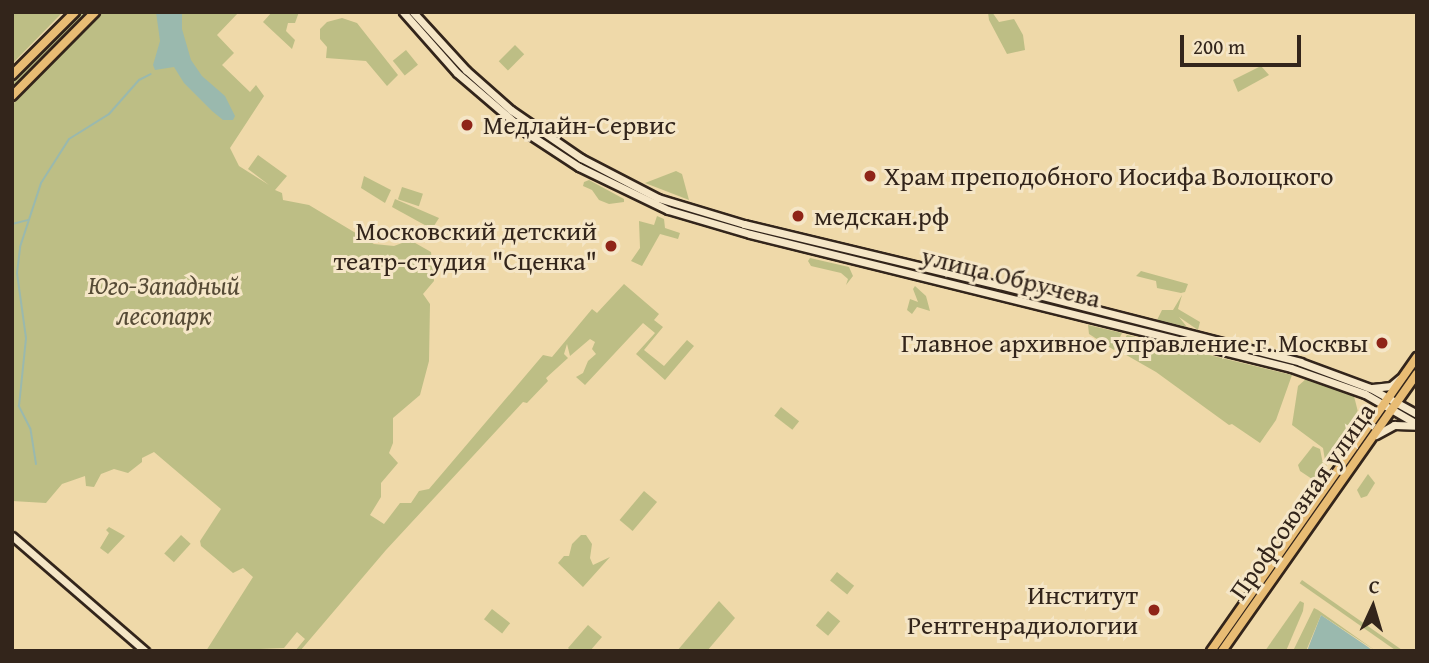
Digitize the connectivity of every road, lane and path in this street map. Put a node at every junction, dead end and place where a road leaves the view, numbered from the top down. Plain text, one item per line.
1 (75, 12) edge
2 (95, 12) edge
3 (403, 12) edge
4 (413, 12) edge
5 (12, 75) edge
6 (12, 96) edge
7 (1417, 357) edge
8 (1417, 374) edge
9 (1403, 376) junction
10 (1409, 386) junction
11 (1368, 391) junction
12 (1391, 403) junction
13 (1415, 413) edge
14 (1374, 421) junction
15 (1417, 425) edge
16 (1373, 438) junction
17 (12, 536) edge
18 (145, 651) edge
19 (1211, 651) edge
20 (1222, 651) edge

1 - 5 main road
2 - 6 main road
3 - 11 main road, улица Обручева
4 - 11 main road, улица Обручева
7 - 9 main road, Профсоюзная улица
8 - 10 main road, Профсоюзная улица
9 - 11 main road
9 - 12 main road, Профсоюзная улица
10 - 12 main road, Профсоюзная улица
10 - 13 main road
11 - 12 main road, улица Обручева
11 - 14 main road
12 - 13 main road, улица Обручева
12 - 14 main road, Профсоюзная улица
12 - 15 main road, улица Обручева
12 - 16 main road, Профсоюзная улица
14 - 19 main road, Профсоюзная улица
15 - 16 main road
16 - 20 main road, Профсоюзная улица
17 - 18 main road

